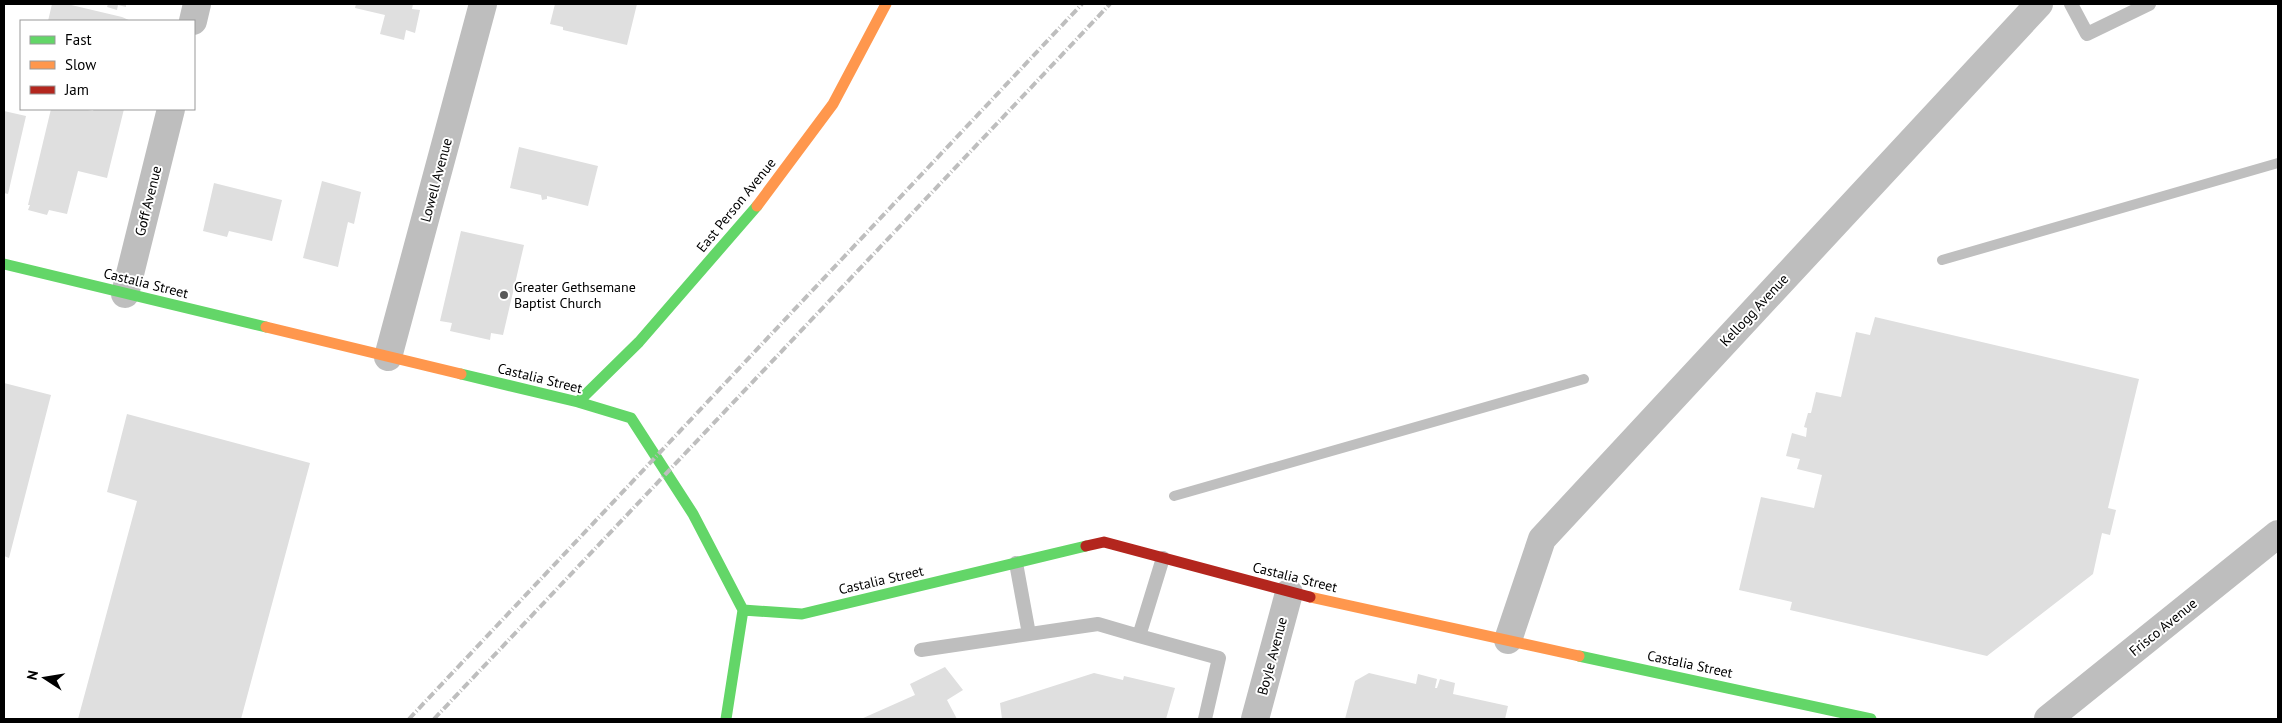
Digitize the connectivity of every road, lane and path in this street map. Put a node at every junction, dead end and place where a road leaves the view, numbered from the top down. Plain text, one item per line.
1 (197, 4) edge
2 (483, 4) edge
3 (886, 4) edge
4 (2039, 4) edge
5 (2071, 4) edge
6 (2149, 4) edge
7 (193, 20) edge
8 (171, 110) edge
9 (4, 264) edge
10 (125, 294) junction
11 (388, 357) junction
12 (578, 402) junction
13 (2278, 534) edge
14 (1163, 558) junction
15 (1016, 563) junction
16 (1289, 592) junction
17 (743, 610) junction
18 (1029, 634) junction
19 (1139, 636) junction
20 (1508, 640) junction
21 (921, 650) dead end
22 (726, 719) edge
23 (1205, 719) edge
24 (1255, 719) edge
25 (1871, 719) edge
26 (2048, 719) edge

1 - 7 street
2 - 11 street, Lowell Avenue
3 - 12 street, East Person Avenue
4 - 20 street, Kellogg Avenue
5 - 6 lane
8 - 10 street, Goff Avenue
9 - 10 street, Castalia Street
10 - 11 street, Castalia Street
11 - 12 street, Castalia Street
12 - 17 street, Castalia Street
13 - 26 street, Frisco Avenue
14 - 15 street, Castalia Street
14 - 16 street, Castalia Street
14 - 19 lane
15 - 17 street, Castalia Street
15 - 18 lane
16 - 20 street, Castalia Street
16 - 24 street, Boyle Avenue
17 - 22 street
18 - 19 lane
18 - 21 lane
19 - 23 lane
20 - 25 street, Castalia Street

